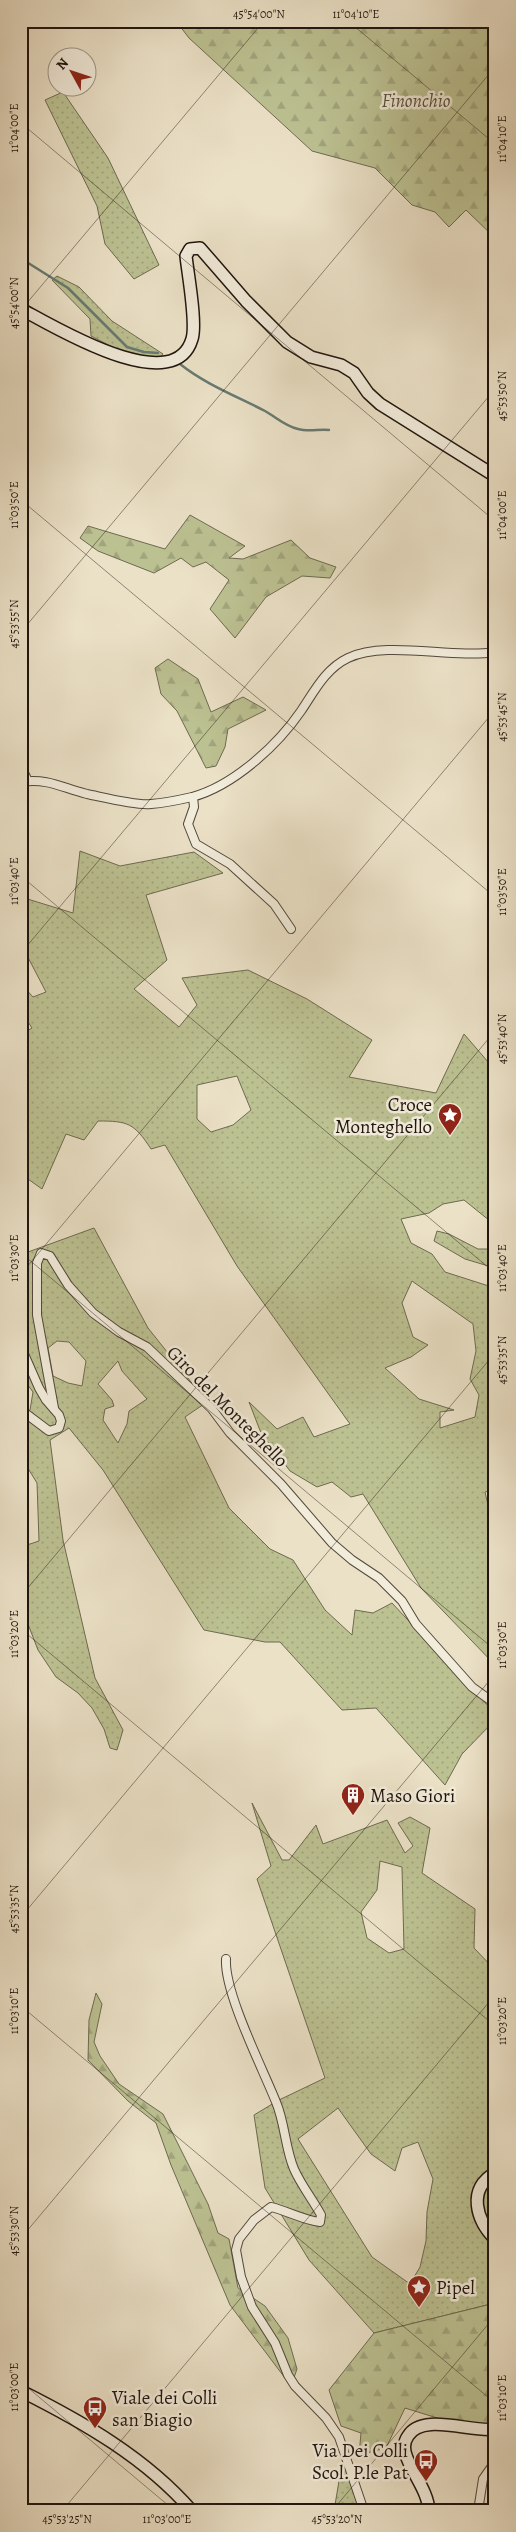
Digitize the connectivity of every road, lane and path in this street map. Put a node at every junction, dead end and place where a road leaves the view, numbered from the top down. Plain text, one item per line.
1 (21, 309) edge
2 (495, 476) edge
3 (495, 652) edge
4 (21, 767) edge
5 (25, 782) edge
6 (193, 797) junction
7 (291, 929) dead end
8 (21, 1347) edge
9 (54, 1408) junction
10 (21, 1410) edge
11 (495, 1701) edge
12 (226, 1959) dead end
13 (495, 2173) edge
14 (495, 2239) edge
15 (21, 2391) edge
16 (495, 2429) edge
17 (495, 2462) edge
18 (192, 2511) edge
19 (364, 2511) edge
20 (429, 2511) edge
21 (478, 2511) edge

1 - 2 street
3 - 6 street
4 - 5 street
5 - 6 street
6 - 7 street
8 - 9 street
9 - 10 street
9 - 11 street, Giro del Monteghello
12 - 19 street
13 - 14 street
15 - 18 street
16 - 20 street
17 - 21 street

